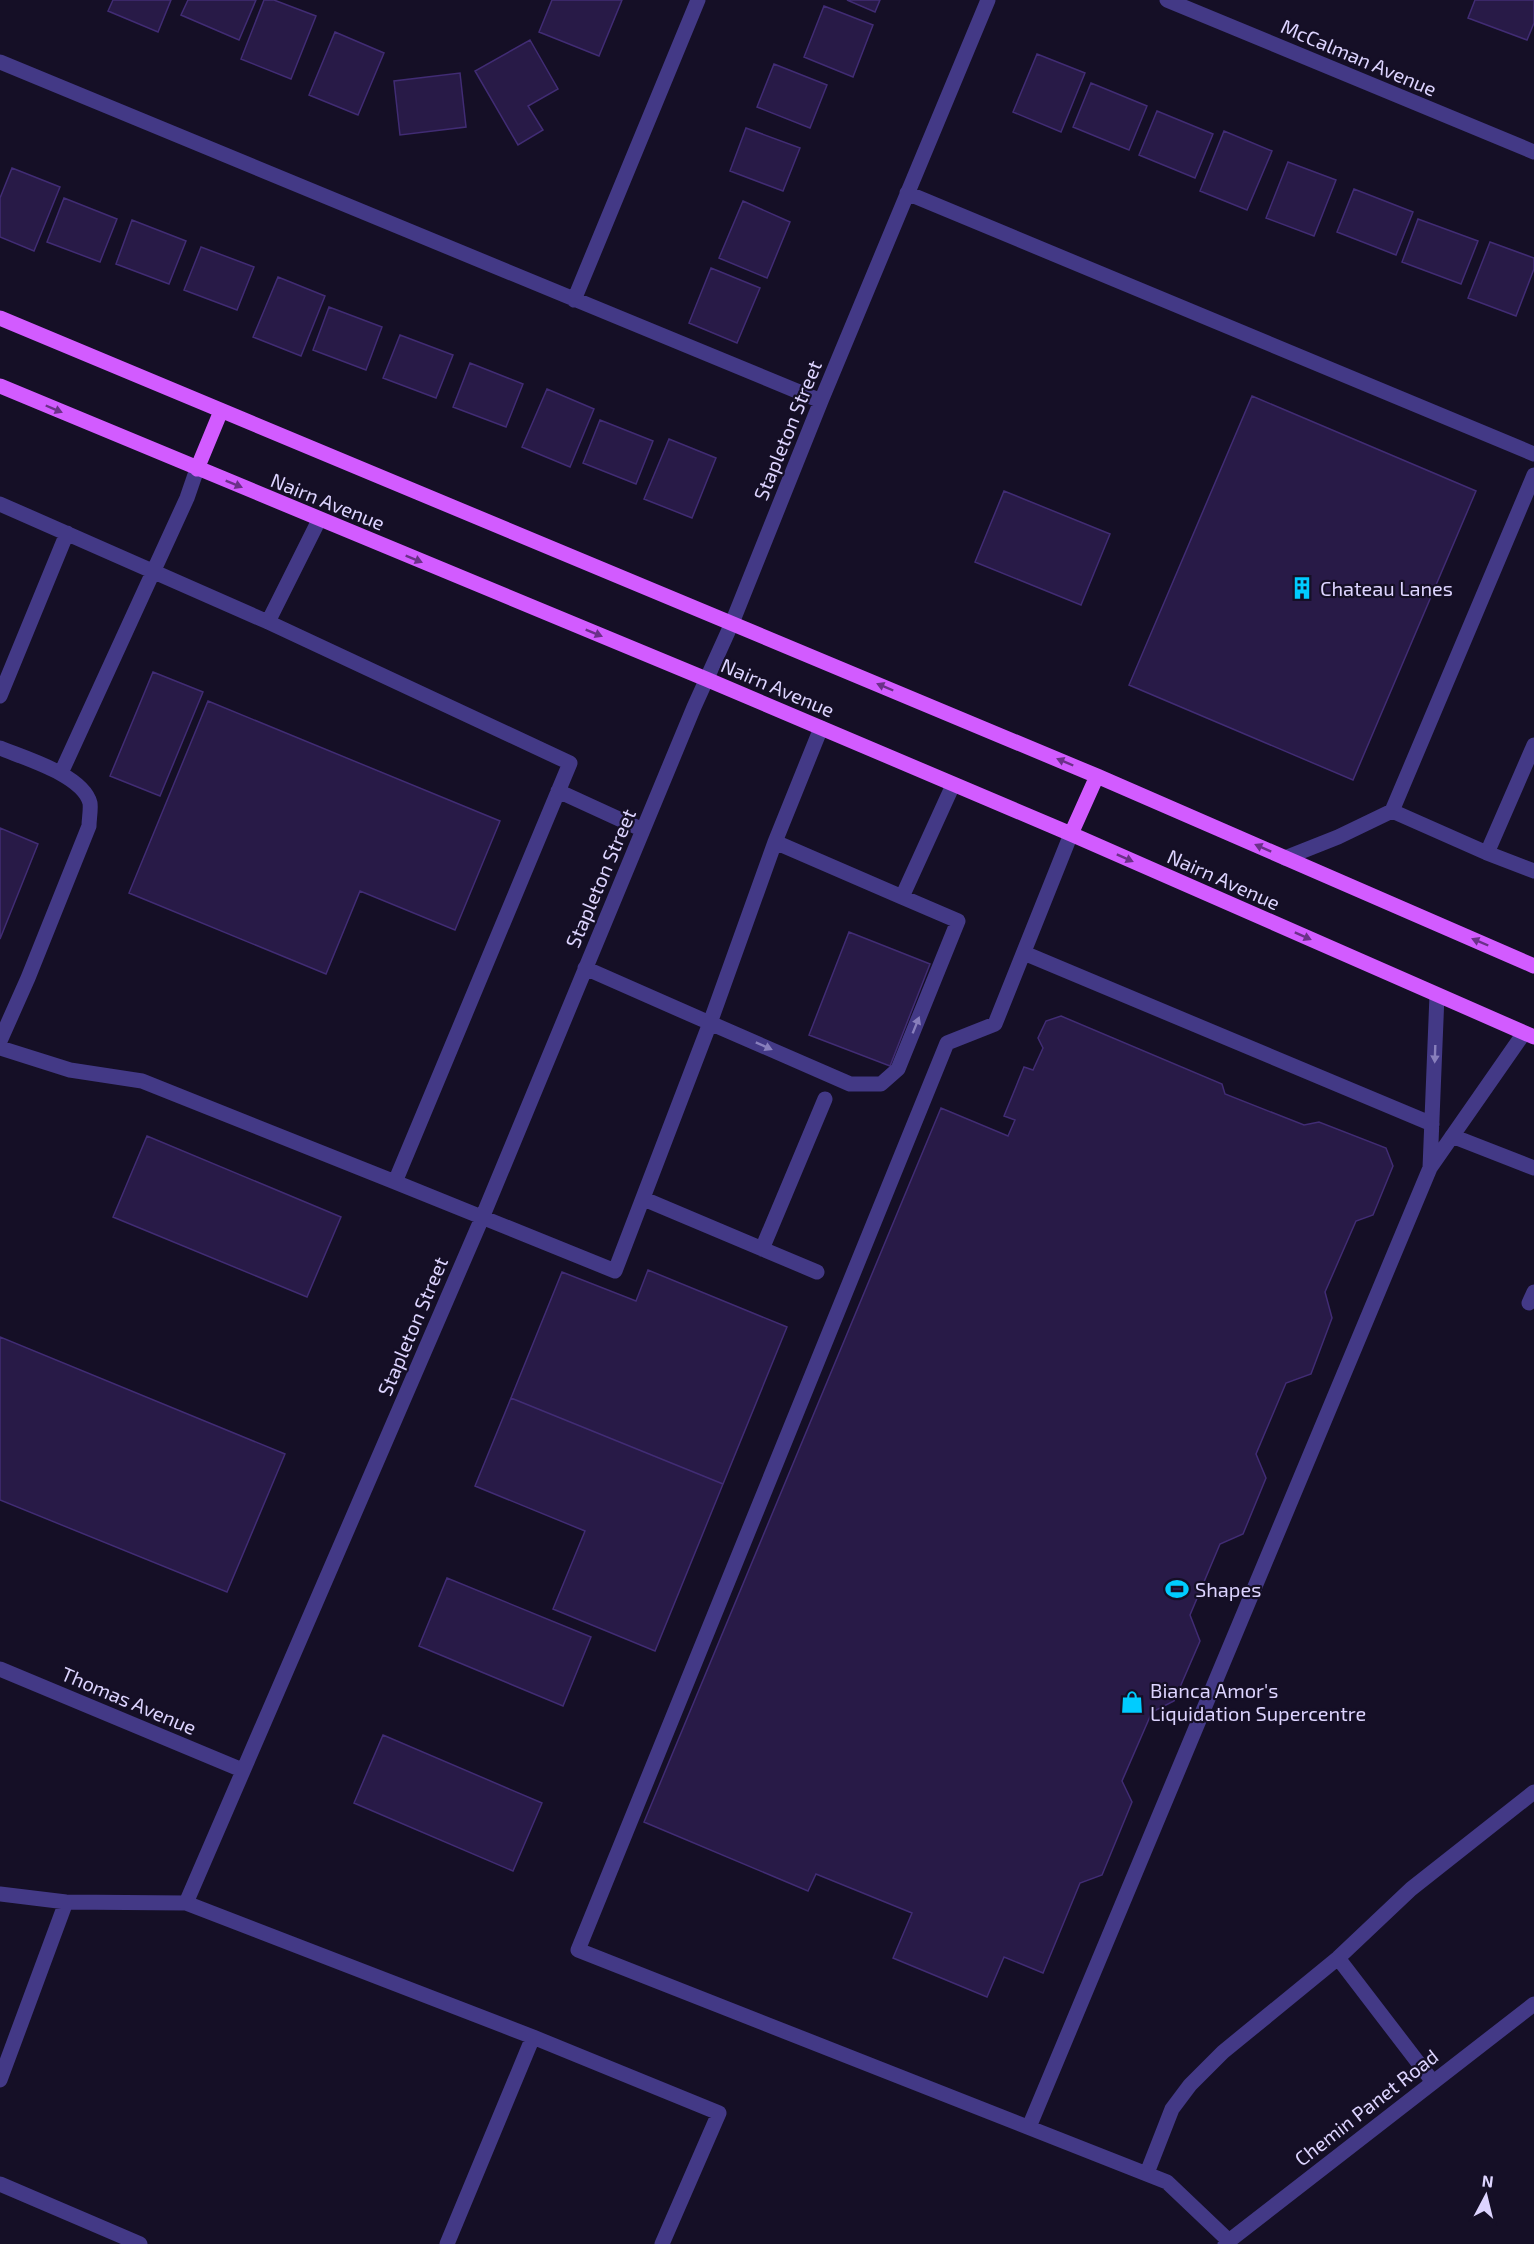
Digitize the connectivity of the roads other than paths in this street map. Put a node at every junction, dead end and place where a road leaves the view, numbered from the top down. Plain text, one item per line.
1 (698, 0) edge
2 (988, 0) edge
3 (1167, 0) edge
4 (0, 62) edge
5 (1534, 152) edge
6 (907, 193) junction
7 (574, 300) junction
8 (0, 318) edge
9 (0, 386) edge
10 (821, 401) junction
11 (221, 411) junction
12 (1534, 454) edge
13 (197, 469) junction
14 (1534, 475) edge
15 (0, 504) edge
16 (319, 520) junction
17 (67, 533) junction
18 (153, 571) junction
19 (268, 622) junction
20 (732, 623) junction
21 (706, 679) junction
22 (0, 696) edge
23 (820, 728) junction
24 (1534, 745) edge
25 (0, 747) edge
26 (61, 773) junction
27 (1097, 776) junction
28 (953, 784) junction
29 (558, 791) junction
30 (1392, 811) junction
31 (643, 830) junction
32 (1071, 834) junction
33 (775, 842) junction
34 (1487, 853) junction
35 (1286, 858) junction
36 (1534, 871) edge
37 (902, 897) junction
38 (1024, 953) junction
39 (1534, 966) edge
40 (585, 968) junction
41 (1437, 995) junction
42 (710, 1023) junction
43 (1529, 1035) edge
44 (0, 1041) edge
45 (0, 1048) edge
46 (825, 1099) dead end
47 (1432, 1124) junction
48 (1452, 1136) junction
49 (1430, 1168) junction
50 (1534, 1168) edge
51 (395, 1182) junction
52 (644, 1199) junction
53 (482, 1218) junction
54 (762, 1248) junction
55 (817, 1272) dead end
56 (0, 1669) edge
57 (242, 1770) junction
58 (1534, 1792) edge
59 (0, 1894) edge
60 (66, 1902) junction
61 (186, 1903) junction
62 (1338, 1958) junction
63 (1534, 2004) edge
64 (533, 2037) junction
65 (0, 2080) edge
66 (1433, 2082) junction
67 (1029, 2127) junction
68 (1147, 2173) junction
69 (0, 2184) edge
70 (1227, 2242) edge
71 (140, 2244) edge
72 (447, 2244) edge
73 (662, 2244) edge

1 - 7 street
2 - 6 street, Stapleton Street
3 - 5 street, McCalman Avenue
4 - 7 street
6 - 10 street, Stapleton Street
6 - 12 street
7 - 10 street
8 - 11 main road, Nairn Avenue
9 -> 13 main road, Nairn Avenue
10 - 20 street, Stapleton Street
11 - 13 main road
11 - 20 main road, Nairn Avenue
13 -> 16 main road, Nairn Avenue
13 - 18 street
14 - 30 street
15 - 17 street
16 - 19 street
16 -> 21 main road, Nairn Avenue
17 - 18 street
17 - 22 street
18 - 19 street
18 - 26 street
19 - 29 street
20 - 21 street, Stapleton Street
27 -> 20 main road, Nairn Avenue
21 - 23 main road, Nairn Avenue
21 - 31 street, Stapleton Street
23 - 28 main road, Nairn Avenue
23 - 33 street
24 - 34 street
25 - 26 street
26 - 44 street
27 - 32 main road
35 -> 27 main road, Nairn Avenue
28 - 32 main road, Nairn Avenue
28 - 37 street
29 - 31 street
29 - 51 street
30 - 34 street
30 - 35 street
31 - 40 street, Stapleton Street
32 - 38 street
32 -> 41 main road, Nairn Avenue
33 - 37 street
33 - 42 street
34 - 36 street
39 -> 35 main road, Nairn Avenue
42 -> 37 street
38 - 47 street
38 - 67 street
40 - 42 street
40 - 53 street, Stapleton Street
41 - 43 main road, Nairn Avenue
41 -> 47 street
42 - 52 street
43 - 48 street
45 - 51 street
46 - 54 street
47 - 49 street
48 - 49 street
48 - 50 street
49 - 67 street
51 - 53 street
52 - 53 street
52 - 54 street
53 - 57 street, Stapleton Street
54 - 55 street
56 - 57 street, Thomas Avenue
57 - 61 street, Stapleton Street
58 - 62 street
59 - 60 street
60 - 61 street
60 - 65 street
61 - 64 street
62 - 66 street
62 - 68 street
63 - 66 street, Chemin Panet Road
64 - 72 street
64 - 73 street
66 - 70 street, Chemin Panet Road
67 - 68 street
68 - 70 street
69 - 71 street

